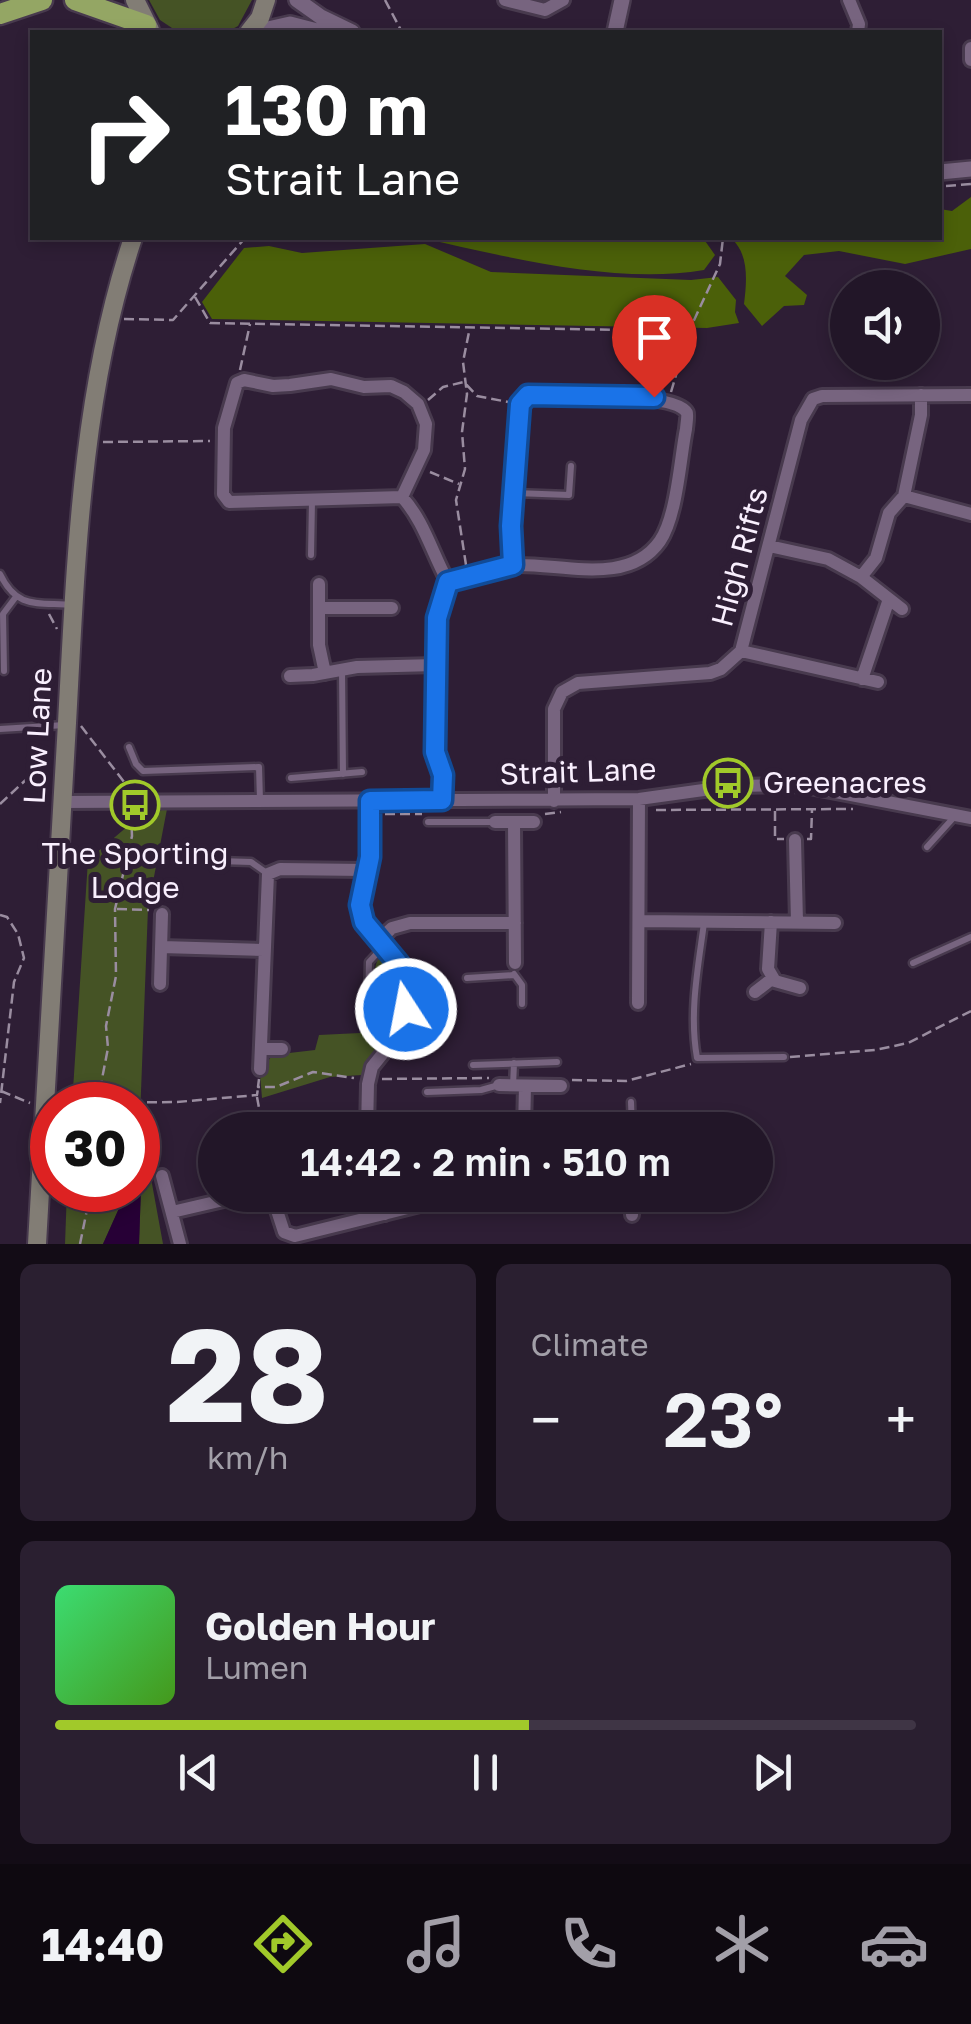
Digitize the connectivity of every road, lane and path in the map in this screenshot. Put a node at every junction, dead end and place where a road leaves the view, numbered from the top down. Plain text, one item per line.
1 (42, 0) edge
2 (75, 0) edge
3 (135, 0) edge
4 (266, 0) edge
5 (297, 0) edge
6 (385, 0) edge
7 (506, 0) edge
8 (564, 0) edge
9 (622, 0) edge
10 (849, 0) edge
11 (0, 14) edge
12 (149, 29) edge
13 (253, 30) edge
14 (262, 30) edge
15 (313, 30) edge
16 (348, 30) edge
17 (401, 30) edge
18 (615, 30) edge
19 (858, 30) edge
20 (971, 48) edge
21 (971, 60) edge
22 (971, 169) edge
23 (942, 172) edge
24 (971, 184) edge
25 (942, 186) edge
26 (132, 240) edge
27 (242, 240) edge
28 (723, 240) edge
29 (195, 296) junction
30 (250, 323) junction
31 (471, 325) junction
32 (120, 330) dead end
33 (689, 331) junction
34 (464, 382) junction
35 (237, 383) junction
36 (921, 395) junction
37 (971, 395) edge
38 (668, 403) junction
39 (520, 404) junction
40 (419, 408) junction
41 (102, 432) dead end
42 (224, 441) junction
43 (418, 465) junction
44 (571, 466) dead end
45 (460, 484) junction
46 (514, 493) junction
47 (904, 496) junction
48 (312, 498) junction
49 (402, 498) junction
50 (971, 514) edge
51 (769, 546) junction
52 (312, 554) dead end
53 (513, 565) junction
54 (0, 574) edge
55 (467, 577) junction
56 (860, 578) junction
57 (448, 582) junction
58 (319, 584) dead end
59 (14, 598) junction
60 (889, 599) junction
61 (74, 605) junction
62 (319, 608) junction
63 (392, 608) dead end
64 (902, 609) dead end
65 (741, 650) junction
66 (436, 665) junction
67 (4, 670) dead end
68 (342, 670) junction
69 (325, 674) junction
70 (290, 676) dead end
71 (862, 678) junction
72 (878, 682) dead end
73 (72, 724) junction
74 (0, 729) edge
75 (129, 747) dead end
76 (362, 772) dead end
77 (343, 774) junction
78 (30, 776) dead end
79 (292, 778) dead end
80 (442, 800) junction
81 (260, 801) junction
82 (370, 801) junction
83 (554, 801) junction
84 (62, 802) junction
85 (134, 802) junction
86 (0, 804) edge
87 (639, 805) junction
88 (862, 809) dead end
89 (956, 815) junction
90 (971, 818) edge
91 (428, 822) dead end
92 (496, 822) joint
93 (514, 822) junction
94 (534, 822) dead end
95 (796, 840) dead end
96 (927, 847) dead end
97 (218, 861) dead end
98 (365, 870) junction
99 (268, 874) junction
100 (115, 909) junction
101 (157, 912) joint
102 (0, 915) edge
103 (639, 921) junction
104 (704, 921) junction
105 (771, 922) junction
106 (797, 922) junction
107 (834, 922) dead end
108 (515, 923) junction
109 (971, 937) edge
110 (383, 942) junction
111 (162, 948) junction
112 (264, 950) junction
113 (914, 963) dead end
114 (515, 969) junction
115 (467, 978) dead end
116 (773, 978) junction
117 (160, 984) dead end
118 (800, 988) dead end
119 (755, 992) dead end
120 (368, 1003) dead end
121 (522, 1004) dead end
122 (638, 1004) dead end
123 (971, 1011) edge
124 (261, 1049) junction
125 (282, 1049) dead end
126 (784, 1057) joint
127 (706, 1058) junction
128 (558, 1062) dead end
129 (514, 1064) junction
130 (473, 1065) dead end
131 (260, 1069) dead end
132 (101, 1082) edge
133 (258, 1086) dead end
134 (512, 1086) junction
135 (562, 1086) joint
136 (427, 1092) dead end
137 (257, 1095) junction
138 (160, 1101) edge
139 (631, 1102) dead end
140 (0, 1103) edge
141 (260, 1112) edge
142 (367, 1112) edge
143 (519, 1112) edge
144 (631, 1112) edge
145 (162, 1176) edge
146 (198, 1206) edge
147 (85, 1212) edge
148 (172, 1212) junction
149 (278, 1212) edge
150 (393, 1212) edge
151 (385, 1214) joint
152 (37, 1244) edge
153 (80, 1244) edge
154 (180, 1244) edge

1 - 11 highway
2 - 12 highway
3 - 12 main road
4 - 13 main road
5 - 16 street
6 - 17 path
7 - 8 street
9 - 18 street
10 - 19 street
14 - 15 street
20 - 21 street
22 - 23 street
24 - 25 path
26 - 61 main road, Low Lane
27 - 29 path
28 - 33 path
29 - 30 path
29 - 32 path
30 - 31 path
30 - 35 path
31 - 33 path
31 - 34 path
33 - 38 path
34 - 39 path
34 - 40 path
34 - 45 path
35 - 40 street
35 - 42 street
36 - 37 street, High Rifts
36 - 47 street
36 - 51 street, High Rifts
38 - 39 street
38 - 53 street
39 - 46 street
40 - 43 street
41 - 42 path
42 - 48 street
43 - 45 path
43 - 49 street
44 - 46 lane
45 - 55 path
46 - 53 street
47 - 50 street
47 - 56 street
48 - 49 street
48 - 52 lane
49 - 57 street
51 - 56 street
51 - 65 street, High Rifts
53 - 55 street
54 - 59 lane
55 - 57 street
56 - 60 street
57 - 66 street
58 - 62 street
59 - 61 lane
59 - 67 lane
60 - 64 street
60 - 71 street
61 - 73 main road, Low Lane
62 - 63 street
62 - 69 street
65 - 71 street
65 - 83 street, High Rifts
66 - 68 street
66 - 80 street
68 - 69 street
68 - 77 lane
69 - 70 street
71 - 72 street
73 - 74 lane
73 - 84 main road, Low Lane
73 - 85 path
75 - 81 lane
76 - 77 lane
77 - 79 lane
78 - 86 path
80 - 82 street, Strait Lane
80 - 83 street, Strait Lane
81 - 82 street, Strait Lane
81 - 85 street, Strait Lane
82 - 98 street
83 - 87 street, Strait Lane
84 - 85 street, Strait Lane
84 - 152 main road, Low Lane
85 - 100 path
87 - 88 path
87 - 89 street, Strait Lane
87 - 103 street
89 - 90 street, Strait Lane
89 - 96 lane
91 - 92 lane
92 - 93 street
93 - 94 street
93 - 108 street
95 - 106 street
97 - 99 lane
98 - 99 street
98 - 110 street
99 - 112 street
100 - 101 path
100 - 132 path
101 - 111 street
102 - 140 path
103 - 104 street
103 - 122 street
104 - 105 street
104 - 127 lane
105 - 106 street
105 - 116 street
106 - 107 street
108 - 110 street
108 - 114 street
109 - 113 lane
110 - 120 lane
110 - 142 street
111 - 112 street
111 - 117 street
112 - 124 street
114 - 115 lane
114 - 121 lane
116 - 118 street
116 - 119 street
123 - 126 path
124 - 125 street
124 - 131 street
126 - 127 lane
127 - 135 path
128 - 129 lane
129 - 130 lane
129 - 134 lane
133 - 137 path
134 - 135 street
134 - 136 lane
134 - 143 street
137 - 138 path
137 - 141 path
139 - 144 lane
145 - 148 street
146 - 148 street
147 - 153 path
148 - 154 street
149 - 151 street
150 - 151 street

